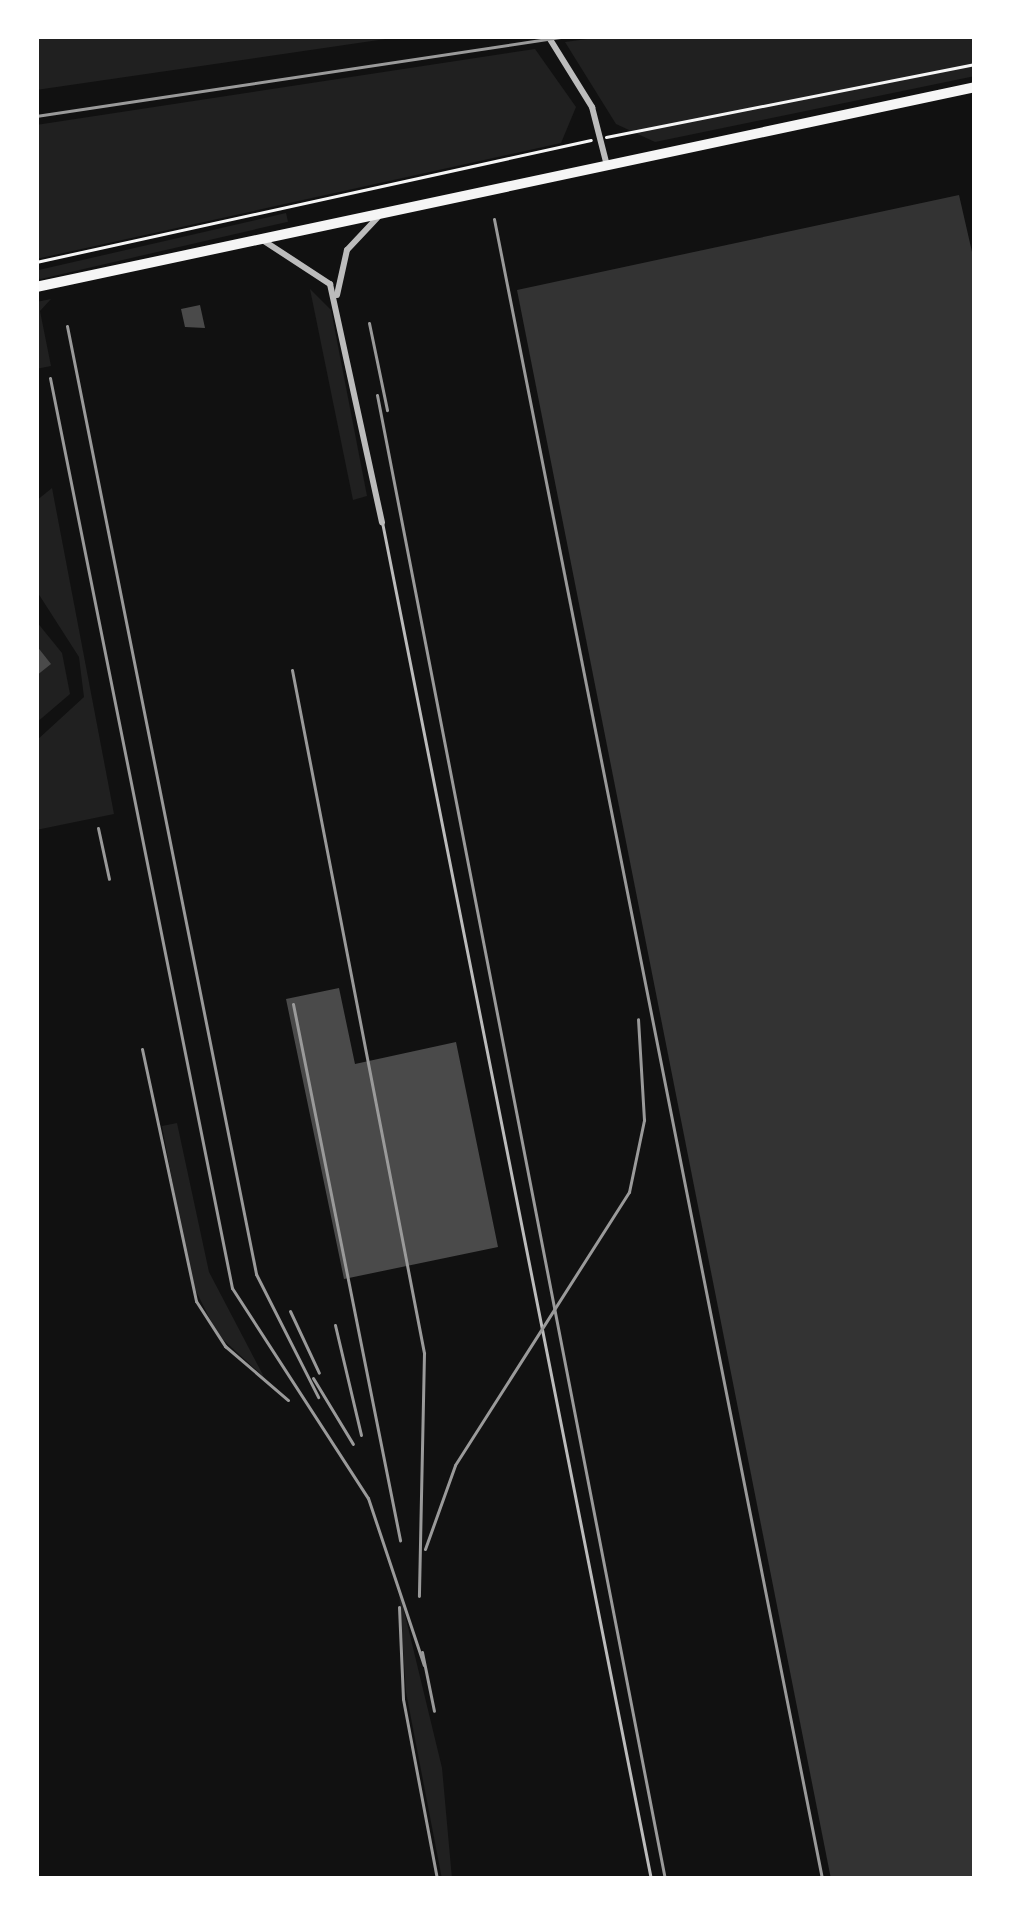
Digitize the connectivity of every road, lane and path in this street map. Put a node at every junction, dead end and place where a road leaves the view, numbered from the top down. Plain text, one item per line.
1 (548, 36) edge
2 (975, 64) edge
3 (975, 87) edge
4 (601, 138) junction
5 (585, 141) dead end
6 (607, 166) junction
7 (378, 217) junction
8 (264, 242) junction
9 (36, 262) edge
10 (36, 287) edge
11 (337, 304) junction
12 (382, 522) joint
13 (651, 1879) edge

1 - 4 street
2 - 4 path
3 - 6 main road
4 - 6 street
5 - 9 path
6 - 7 main road
7 - 8 main road
7 - 11 street
8 - 10 main road
8 - 11 street
11 - 12 street
12 - 13 lane

